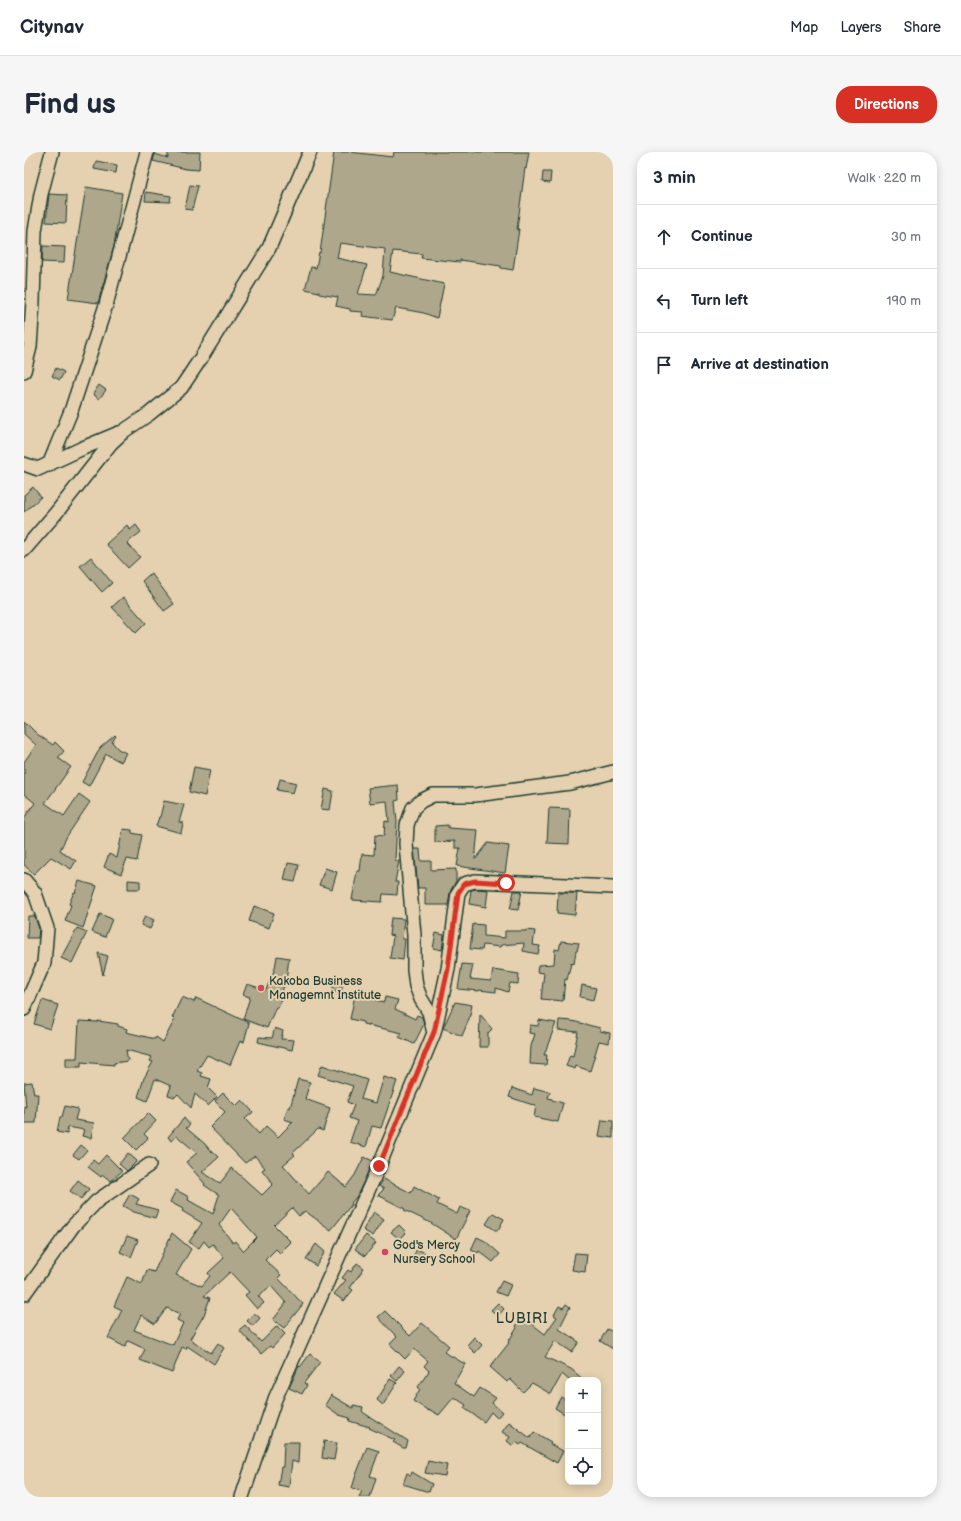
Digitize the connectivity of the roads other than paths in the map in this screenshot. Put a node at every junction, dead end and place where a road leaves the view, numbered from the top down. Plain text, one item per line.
1 (52, 152) edge
2 (146, 152) edge
3 (310, 152) edge
4 (24, 371) edge
5 (124, 431) junction
6 (24, 464) edge
7 (49, 465) junction
8 (24, 550) edge
9 (613, 772) edge
10 (24, 880) edge
11 (613, 887) edge
12 (24, 1009) edge
13 (434, 1032) junction
14 (149, 1165) dead end
15 (24, 1294) edge
16 (242, 1497) edge

1 - 4 street
2 - 7 street
3 - 5 street
5 - 7 street
5 - 8 street
6 - 7 street
9 - 13 street
10 - 12 street
11 - 13 street
13 - 16 street
14 - 15 street

